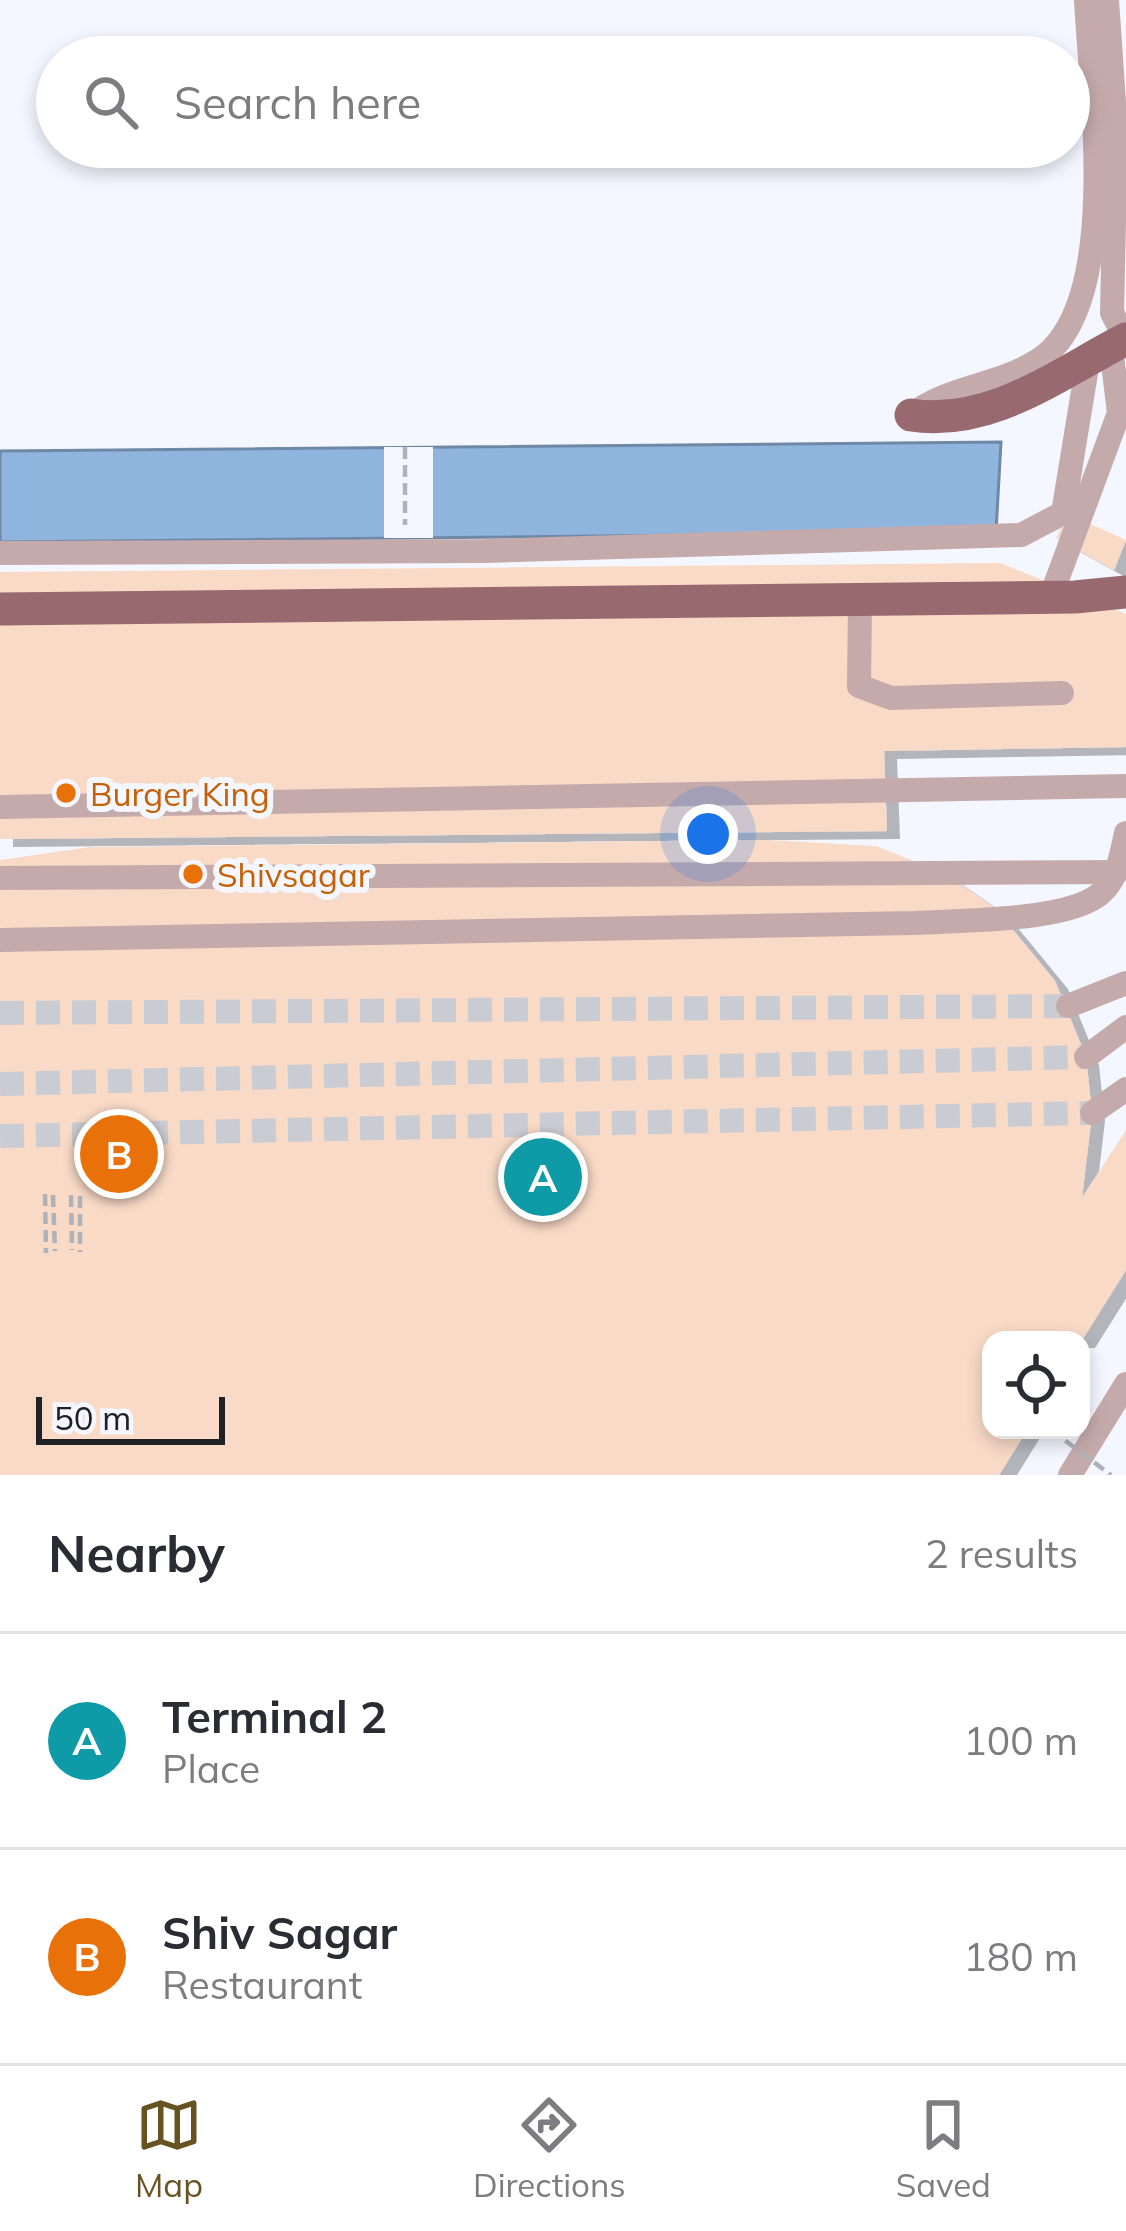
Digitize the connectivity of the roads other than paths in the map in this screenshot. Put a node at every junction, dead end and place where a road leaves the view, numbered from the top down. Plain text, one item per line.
1 (1087, 0) edge
2 (1107, 0) edge
3 (1088, 36) edge
4 (1090, 83) edge
5 (1109, 349) edge
6 (1119, 413) junction
7 (911, 415) joint
8 (1126, 439) edge
9 (0, 553) edge
10 (1055, 586) dead end
11 (1126, 592) edge
12 (860, 599) junction
13 (0, 609) edge
14 (1062, 693) dead end
15 (1126, 787) edge
16 (0, 807) edge
17 (1126, 833) edge
18 (1117, 872) junction
19 (0, 878) edge
20 (0, 940) edge
21 (1126, 982) edge
22 (1068, 1006) tunnel mouth
23 (1126, 1027) edge
24 (1086, 1057) tunnel mouth
25 (1126, 1089) edge
26 (1092, 1113) tunnel mouth
27 (1126, 1384) edge
28 (1070, 1475) edge

1 - 3 street
2 - 5 street
4 - 7 street
5 - 6 street
5 - 7 main road
5 - 9 street
6 - 8 street
6 - 10 street
11 - 12 main road
12 - 13 main road
12 - 14 street
15 - 16 street
17 - 18 street
18 - 19 street
18 - 20 street
21 - 22 street
23 - 24 street
25 - 26 street
27 - 28 street

